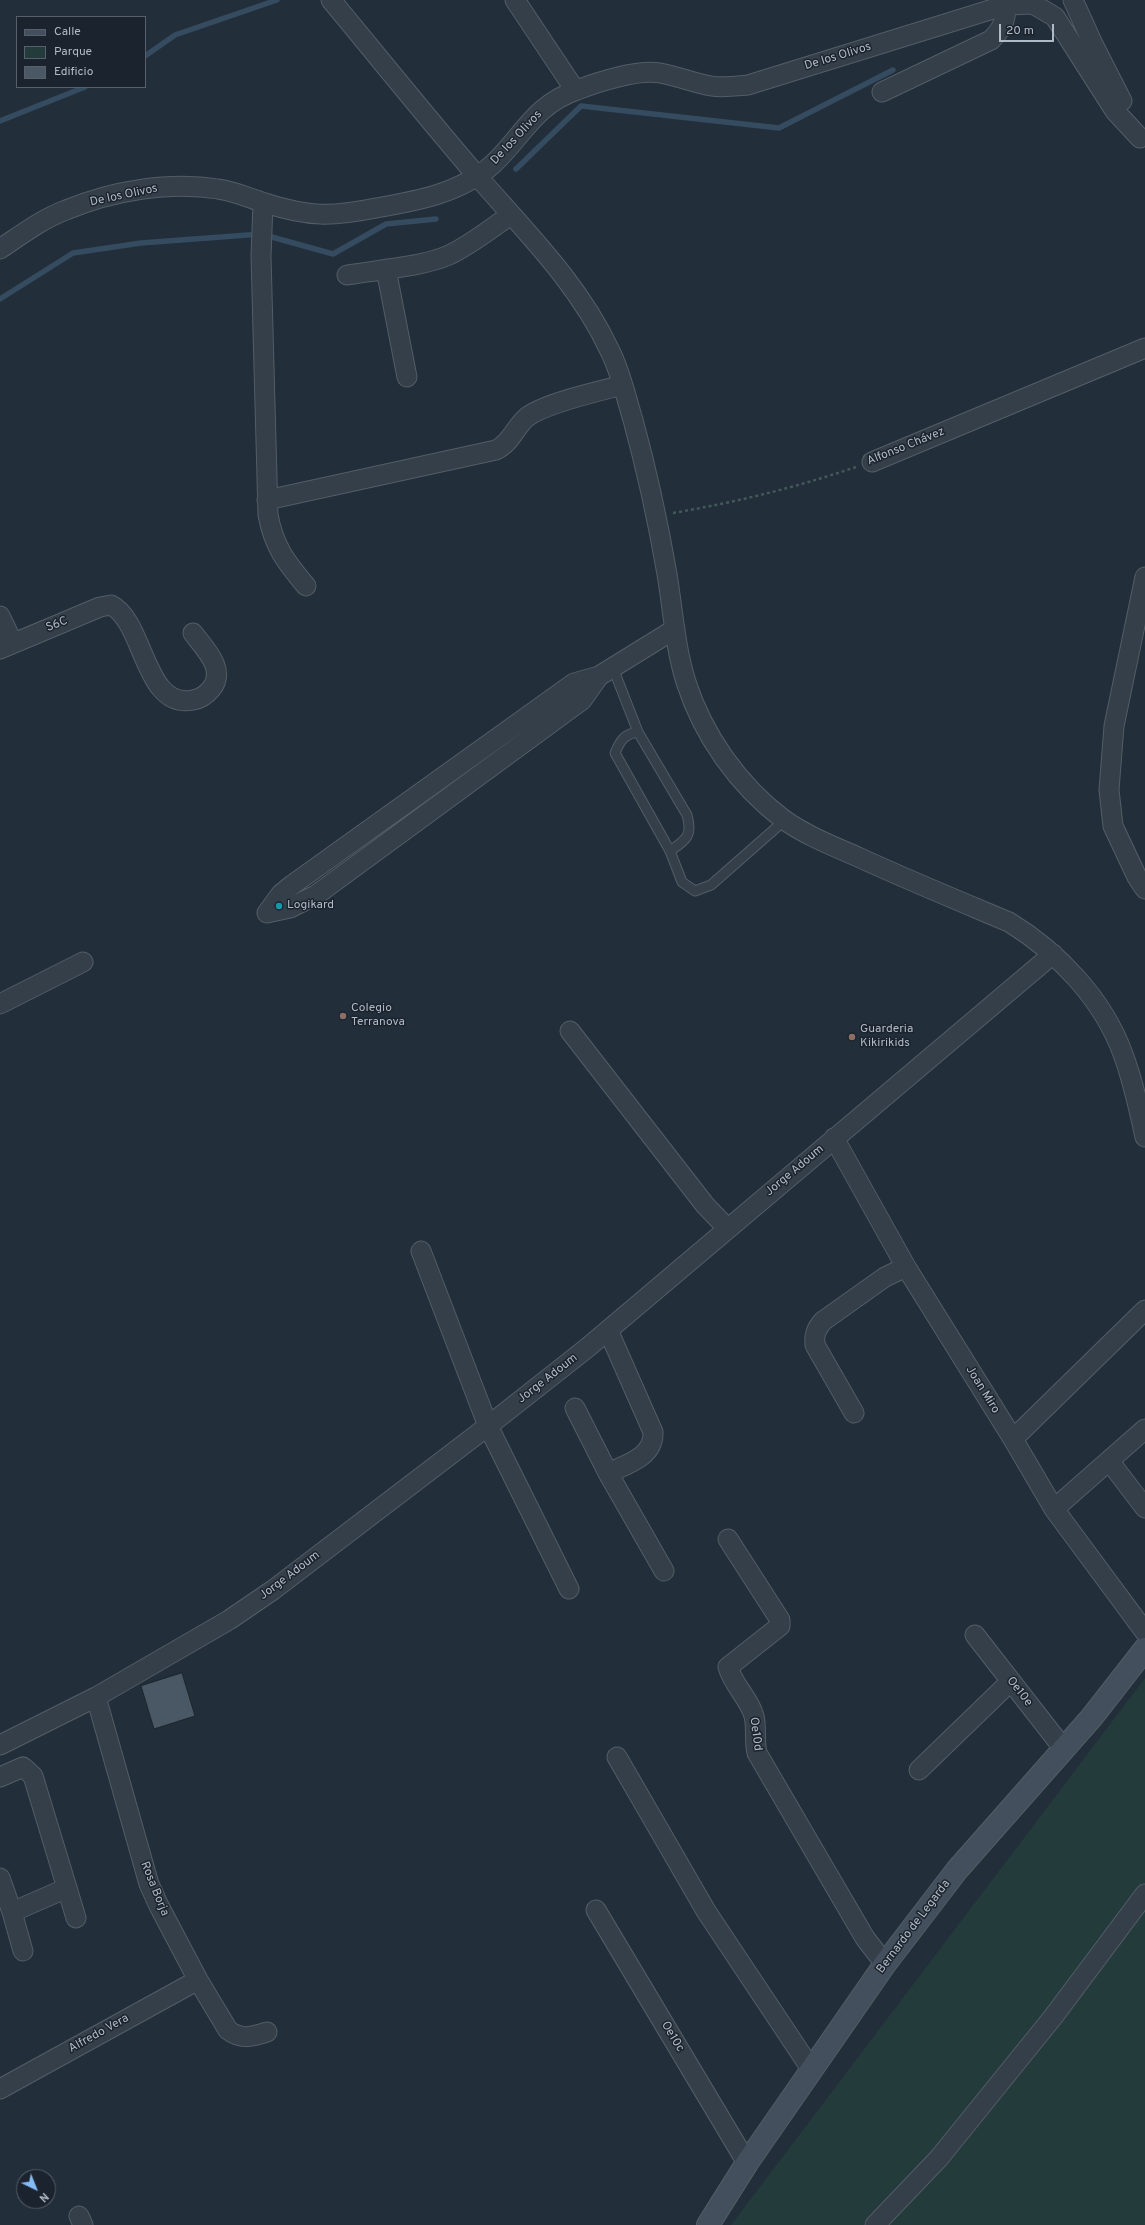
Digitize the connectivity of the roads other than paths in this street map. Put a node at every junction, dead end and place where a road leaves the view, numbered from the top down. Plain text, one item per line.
1 (331, 0) edge
2 (515, 0) edge
3 (1073, 0) edge
4 (1006, 5) junction
5 (575, 90) junction
6 (882, 92) dead end
7 (1143, 144) edge
8 (477, 176) junction
9 (263, 202) junction
10 (512, 215) junction
11 (0, 249) edge
12 (386, 269) junction
13 (347, 275) dead end
14 (1145, 348) edge
15 (407, 377) dead end
16 (623, 385) junction
17 (872, 462) road end
18 (267, 500) junction
19 (1145, 577) edge
20 (306, 586) dead end
21 (0, 616) edge
22 (675, 629) junction
23 (193, 633) dead end
24 (4, 644) edge
25 (606, 672) junction
26 (638, 732) junction
27 (442, 777) junction
28 (455, 795) junction
29 (784, 820) junction
30 (670, 851) junction
31 (1145, 889) edge
32 (1053, 954) junction
33 (83, 962) dead end
34 (0, 1004) edge
35 (570, 1031) dead end
36 (1145, 1137) edge
37 (834, 1138) junction
38 (727, 1228) junction
39 (421, 1252) dead end
40 (906, 1266) junction
41 (1145, 1310) edge
42 (608, 1330) junction
43 (575, 1408) dead end
44 (854, 1413) dead end
45 (488, 1426) junction
46 (1145, 1429) edge
47 (1014, 1439) junction
48 (1110, 1462) junction
49 (608, 1473) junction
50 (1145, 1508) edge
51 (1054, 1509) junction
52 (728, 1539) dead end
53 (664, 1571) dead end
54 (569, 1589) dead end
55 (1145, 1632) edge
56 (975, 1635) dead end
57 (1145, 1649) edge
58 (1010, 1682) junction
59 (96, 1697) junction
60 (0, 1745) edge
61 (1063, 1748) junction
62 (617, 1756) dead end
63 (919, 1770) dead end
64 (0, 1777) edge
65 (0, 1878) edge
66 (67, 1888) junction
67 (1145, 1894) edge
68 (596, 1910) dead end
69 (12, 1912) junction
70 (76, 1918) dead end
71 (23, 1952) dead end
72 (885, 1964) junction
73 (198, 1980) junction
74 (267, 2032) dead end
75 (811, 2069) junction
76 (0, 2089) edge
77 (747, 2163) junction
78 (708, 2225) edge
79 (875, 2225) edge

1 - 8 street
2 - 5 street
3 - 7 street
4 - 5 street, De los Olivos
4 - 6 street
4 - 7 street, De los Olivos
5 - 8 street, De los Olivos
8 - 9 street, De los Olivos
8 - 10 street
9 - 11 street, De los Olivos
9 - 18 street
10 - 12 street
10 - 16 street
12 - 13 street
12 - 15 street
14 - 17 street, Alfonso Chávez
16 - 18 street
16 - 22 street
18 - 20 street
19 - 31 street
21 - 24 street
22 - 25 street
22 - 29 street
23 - 24 street, S6C
25 - 26 lane
25 - 27 street
25 - 28 street
26 - 30 lane
26 - 30 lane
27 - 28 street
27 - 28 street
29 - 30 lane
29 - 32 street
32 - 36 street
32 - 37 street, Jorge Adoum
33 - 34 street
35 - 38 street
37 - 38 street, Jorge Adoum
37 - 40 street, Joan Miro
38 - 42 street, Jorge Adoum
39 - 45 street
40 - 44 street
40 - 47 street, Joan Miro
41 - 47 street
42 - 45 street, Jorge Adoum
42 - 49 street
43 - 49 street
45 - 54 street
45 - 59 street, Jorge Adoum
46 - 48 street
47 - 51 street, Joan Miro
48 - 50 street
48 - 51 street
49 - 53 street
51 - 55 street, Joan Miro
52 - 72 street, Oe10d
56 - 58 street, Oe10e
57 - 61 street, Bernardo de Legarda
58 - 61 street, Oe10e
58 - 63 street
59 - 60 street, Jorge Adoum
59 - 73 street, Rosa Borja
61 - 72 street, Bernardo de Legarda
62 - 75 street
64 - 66 street
65 - 69 street
66 - 69 street
66 - 70 street
67 - 79 street
68 - 77 street, Oe10c
69 - 71 street
72 - 75 street, Bernardo de Legarda
73 - 74 street, Rosa Borja
73 - 76 street, Alfredo Vera
75 - 77 street, Bernardo de Legarda
77 - 78 street, Bernardo de Legarda

